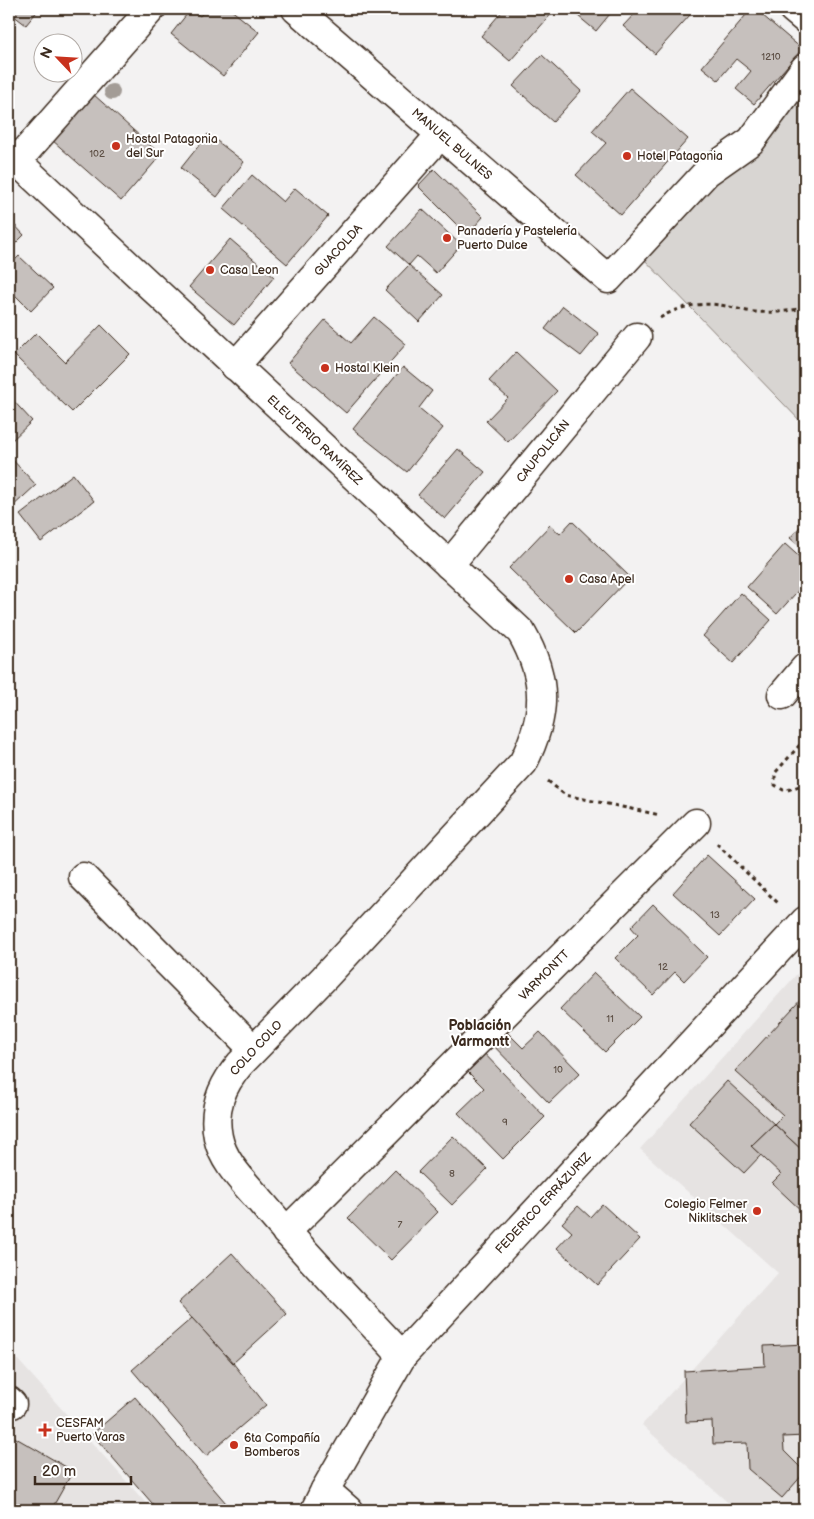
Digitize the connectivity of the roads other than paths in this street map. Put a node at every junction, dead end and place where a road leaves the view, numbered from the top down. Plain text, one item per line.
1 (151, 9) edge
2 (296, 9) edge
3 (793, 9) edge
4 (805, 19) edge
5 (805, 68) edge
6 (441, 134) junction
7 (13, 158) edge
8 (637, 337) road end
9 (235, 366) junction
10 (449, 565) junction
11 (805, 668) edge
12 (782, 695) dead end
13 (523, 763) joint
14 (696, 823) dead end
15 (83, 877) dead end
16 (805, 921) edge
17 (254, 1048) junction
18 (286, 1232) junction
19 (402, 1356) junction
20 (320, 1500) edge
21 (348, 1510) edge

1 - 7 street
2 - 6 street, MANUEL BULNES
3 - 4 street
5 - 6 street, MANUEL BULNES
6 - 9 street, GUACOLDA
7 - 9 street, ELEUTERIO RAMÍREZ
8 - 10 street, CAUPOLICÁN
9 - 10 street, ELEUTERIO RAMÍREZ
10 - 13 street, ELEUTERIO RAMÍREZ
11 - 12 street
13 - 17 street, COLO COLO
14 - 18 street, VARMONTT
15 - 17 street
16 - 19 street, FEDERICO ERRÁZURIZ
17 - 18 street, COLO COLO
18 - 19 street, COLO COLO
19 - 20 street, FEDERICO ERRÁZURIZ
20 - 21 street

